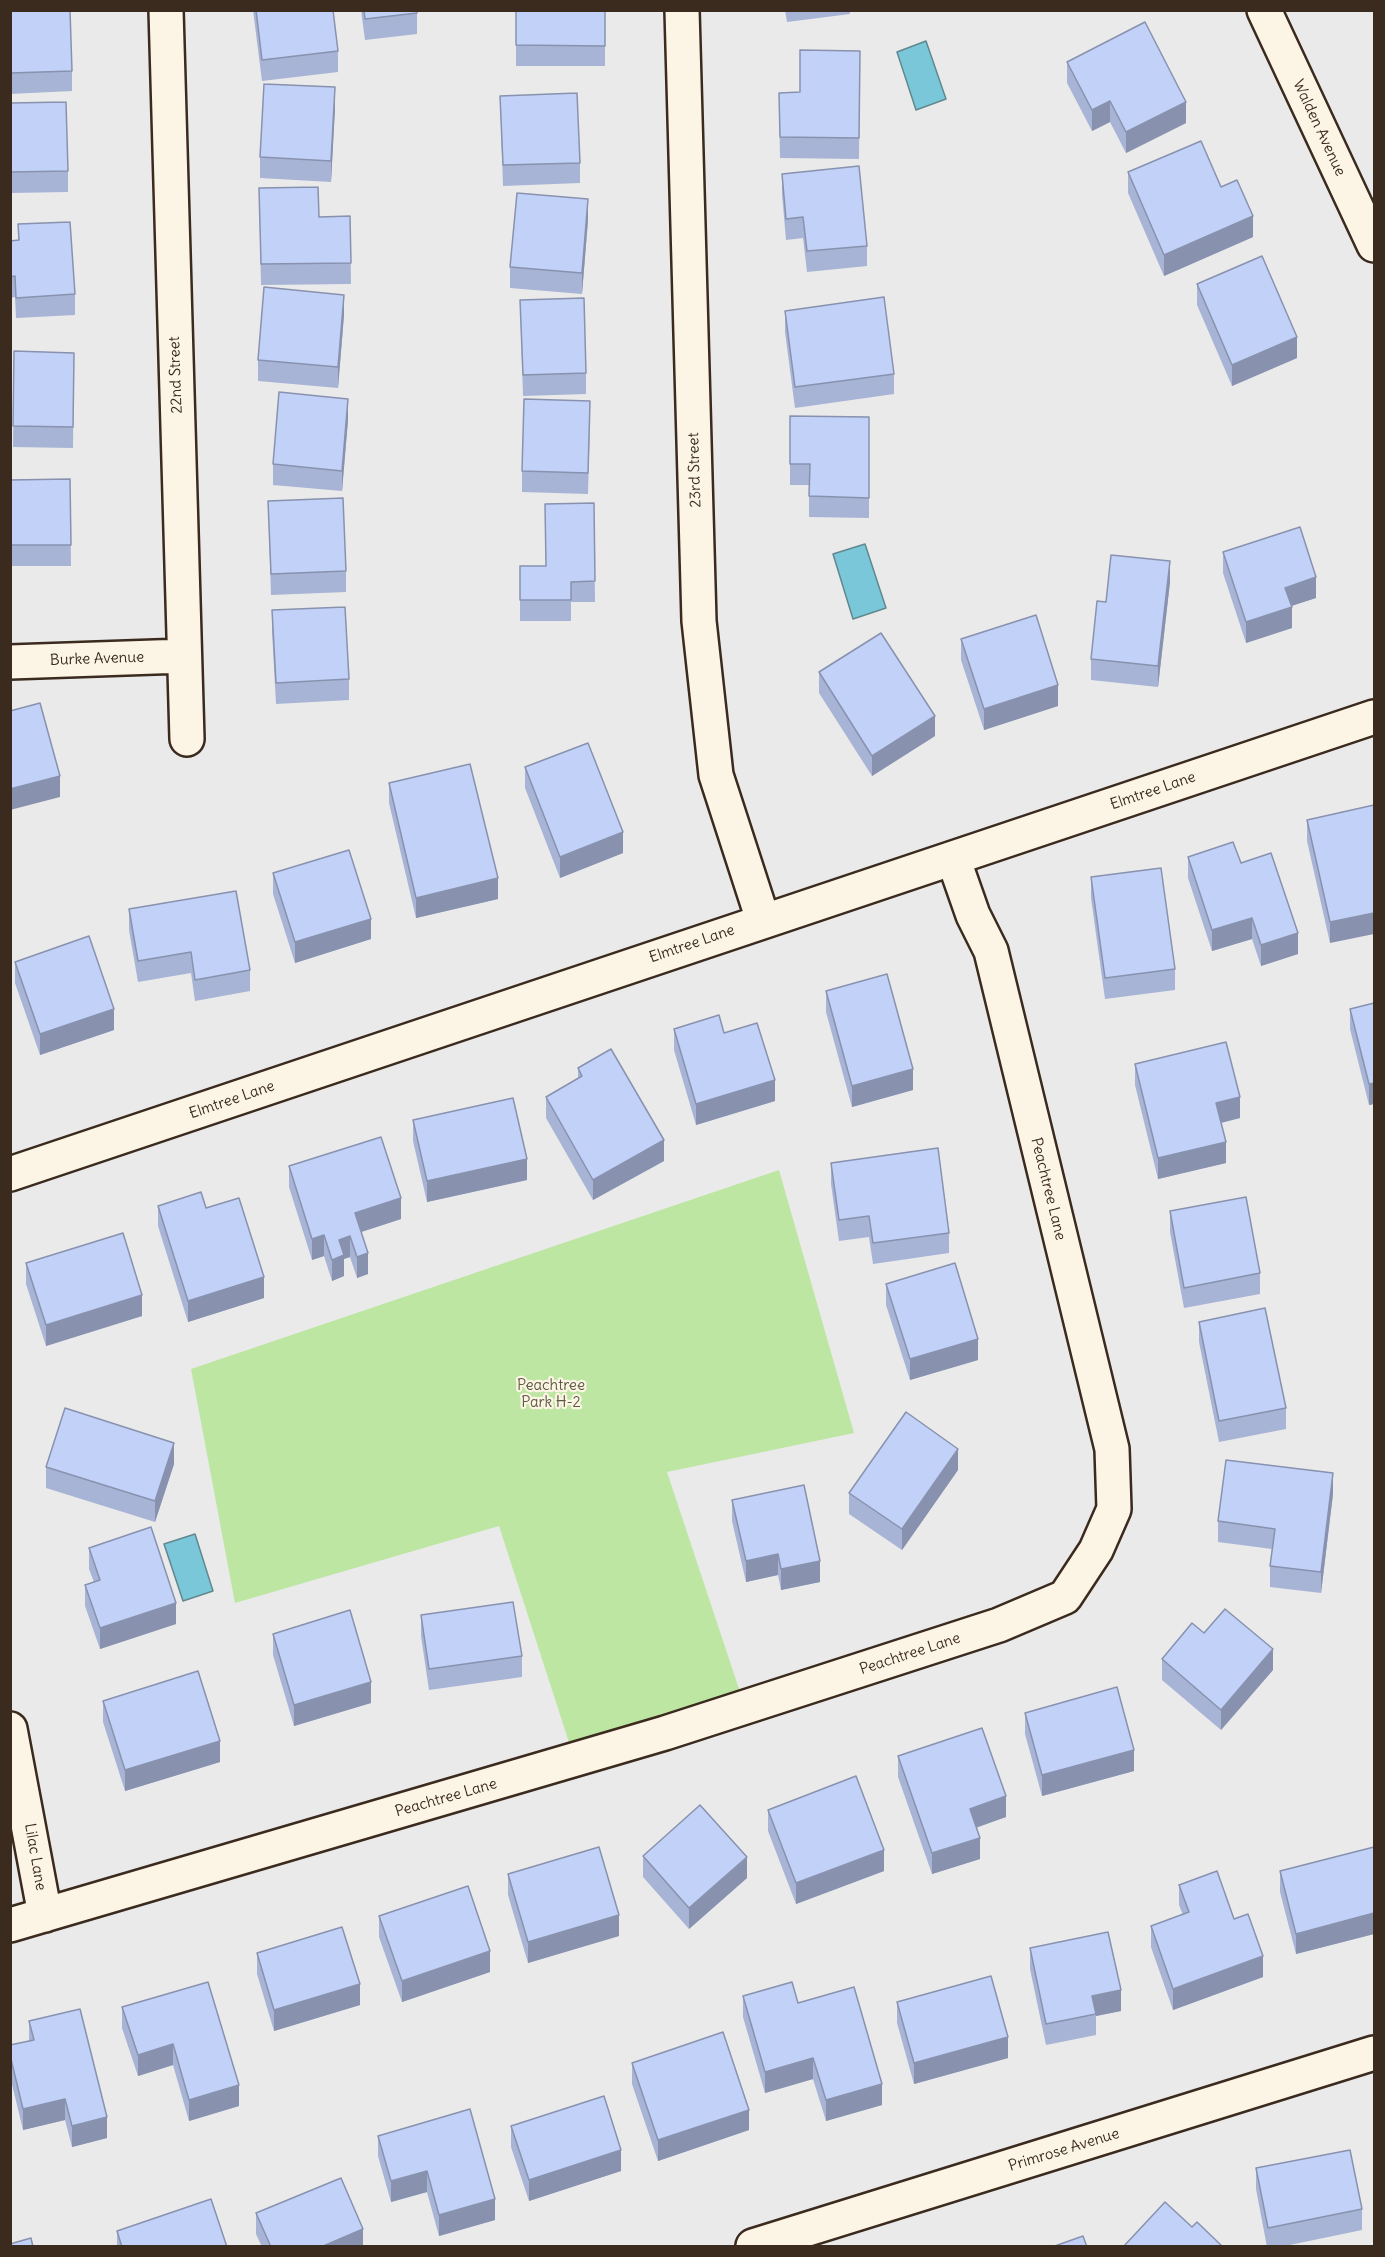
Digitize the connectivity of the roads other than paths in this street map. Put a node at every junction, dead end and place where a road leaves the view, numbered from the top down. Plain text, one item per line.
1 (166, 10) edge
2 (682, 10) edge
3 (1264, 10) edge
4 (1374, 245) edge
5 (184, 656) junction
6 (10, 662) edge
7 (1374, 717) edge
8 (187, 739) dead end
9 (953, 858) junction
10 (763, 920) junction
11 (10, 1174) edge
12 (10, 1729) edge
13 (45, 1915) junction
14 (10, 1925) edge
15 (1374, 2053) edge
16 (761, 2245) edge

1 - 5 street, 22nd Street
2 - 10 street, 23rd Street
3 - 4 street, Walden Avenue
5 - 6 street, Burke Avenue
5 - 8 street, 22nd Street
7 - 9 street, Elmtree Lane
9 - 10 street, Elmtree Lane
9 - 13 street, Peachtree Lane
10 - 11 street, Elmtree Lane
12 - 13 street, Lilac Lane
13 - 14 street, Peachtree Lane
15 - 16 street, Primrose Avenue

